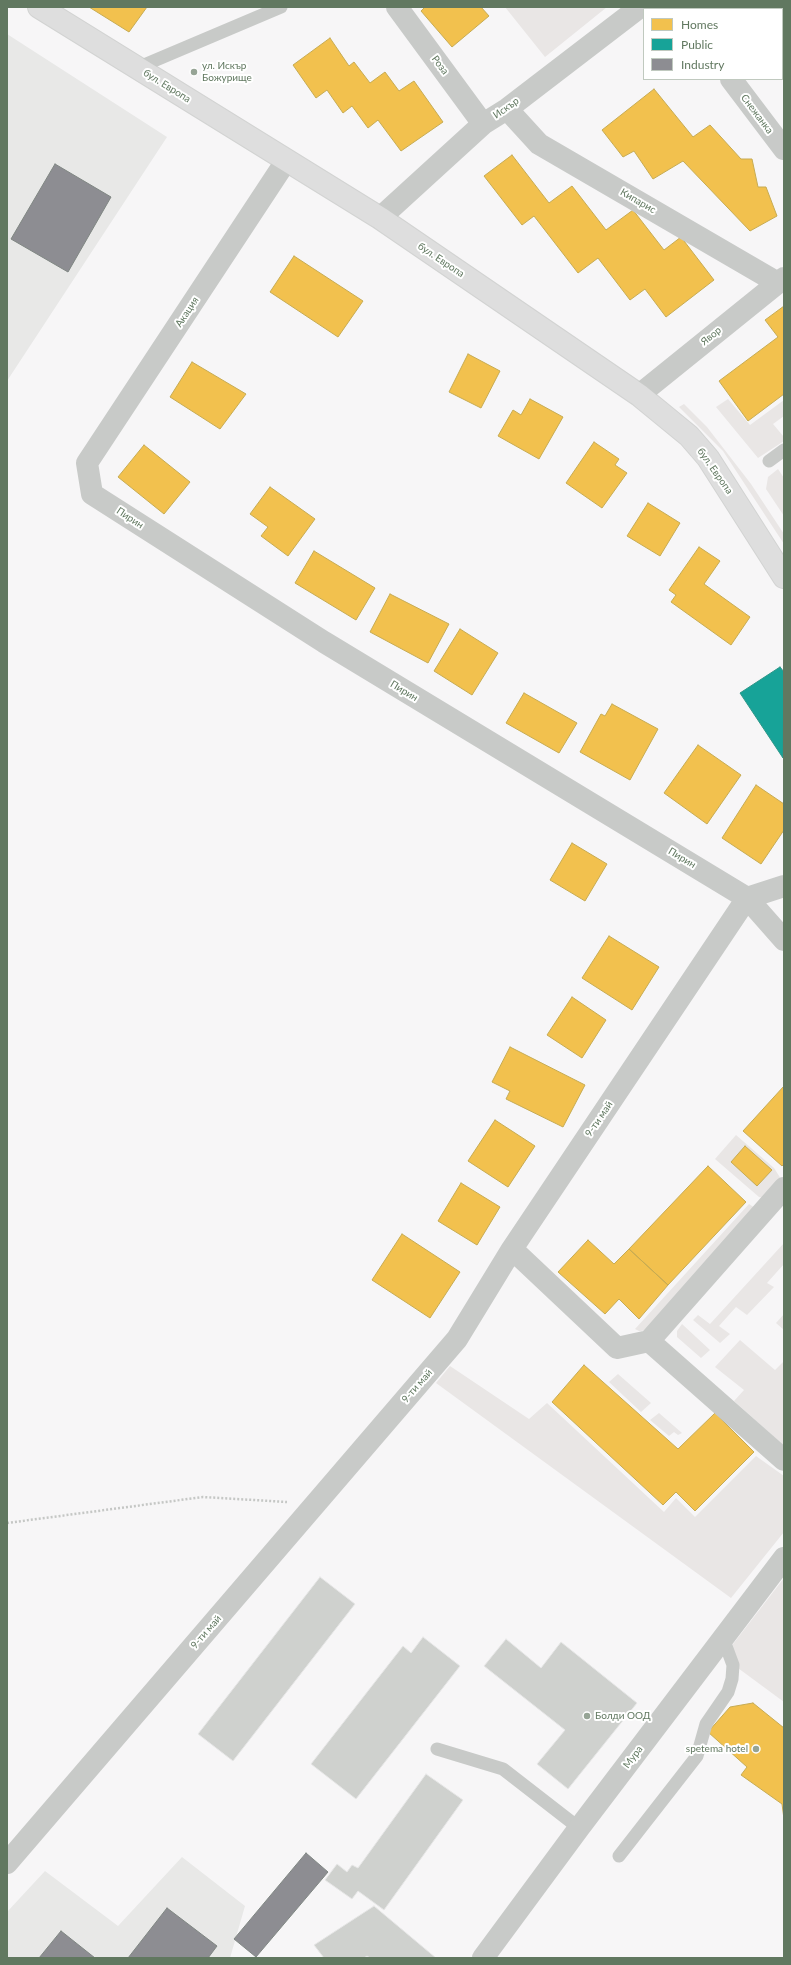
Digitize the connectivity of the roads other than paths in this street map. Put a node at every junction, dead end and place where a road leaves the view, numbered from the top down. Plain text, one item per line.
1 (39, 7) edge
2 (281, 7) edge
3 (397, 7) edge
4 (640, 7) edge
5 (137, 68) junction
6 (732, 80) edge
7 (507, 108) junction
8 (483, 124) junction
9 (784, 149) edge
10 (286, 160) junction
11 (380, 218) junction
12 (781, 280) edge
13 (638, 395) junction
14 (784, 450) edge
15 (769, 461) dead end
16 (88, 463) joint
17 (784, 576) edge
18 (784, 886) edge
19 (747, 898) junction
20 (784, 940) edge
21 (784, 1188) edge
22 (512, 1249) junction
23 (649, 1341) junction
24 (784, 1460) edge
25 (784, 1558) edge
26 (723, 1638) junction
27 (437, 1749) dead end
28 (579, 1828) junction
29 (618, 1856) dead end
30 (7, 1863) edge
31 (483, 1958) edge

1 - 5 street, бул. Европа
2 - 5 lane
3 - 8 street, Роза
4 - 7 street, Искър
5 - 10 street, бул. Европа
6 - 9 street, Снежанка
7 - 8 street, Искър
7 - 12 street, Кипарис
8 - 11 street, Искър
10 - 11 street, бул. Европа
10 - 16 street, Акация
11 - 13 street, бул. Европа
12 - 13 street, Явор
13 - 17 street, бул. Европа
14 - 15 lane
16 - 19 street, Пирин
18 - 19 street
19 - 20 street
19 - 22 street, 9-ти май
21 - 23 street
22 - 23 street
22 - 30 street, 9-ти май
23 - 24 street
25 - 26 street, Мура
26 - 28 street, Мура
26 - 29 lane
27 - 28 lane
28 - 31 street, Мура

